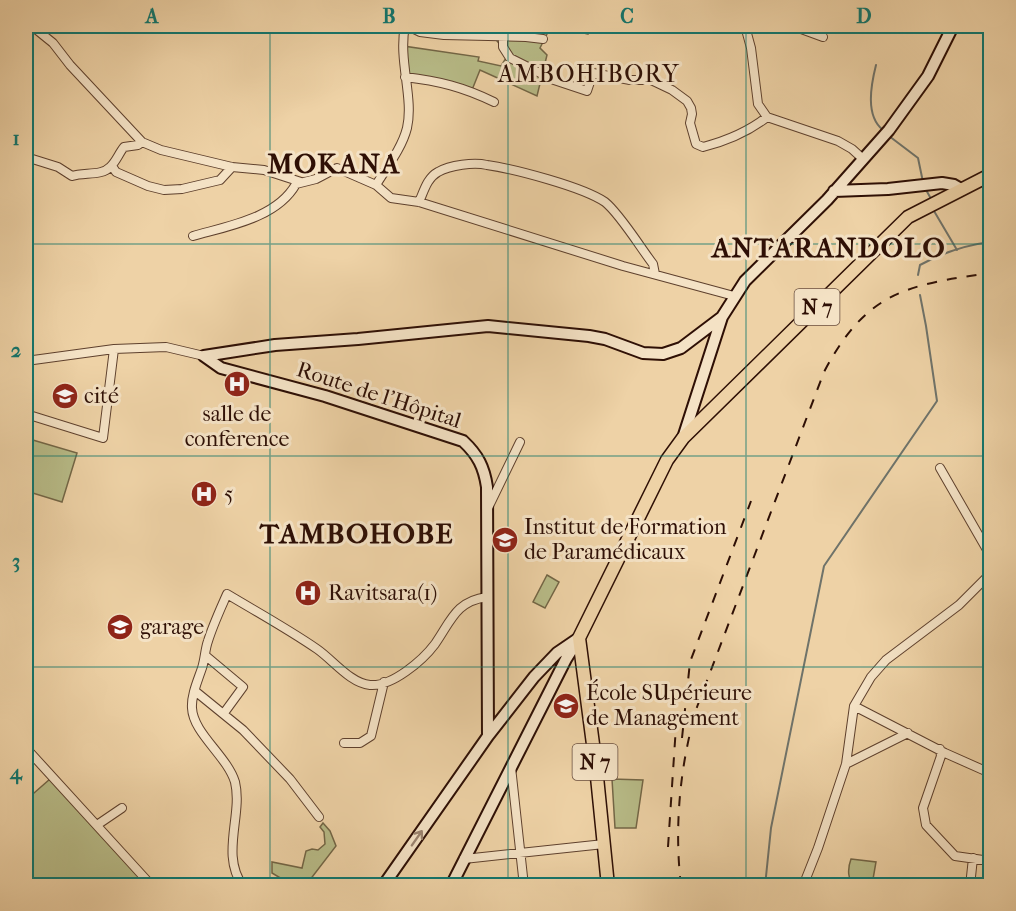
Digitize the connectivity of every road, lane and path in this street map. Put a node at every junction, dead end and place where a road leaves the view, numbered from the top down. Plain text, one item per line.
1 (32, 26) edge
2 (384, 26) edge
3 (406, 26) edge
4 (745, 26) edge
5 (793, 26) edge
6 (953, 26) edge
7 (503, 36) junction
8 (823, 37) dead end
9 (543, 39) dead end
10 (405, 77) junction
11 (494, 102) dead end
12 (767, 117) junction
13 (142, 142) junction
14 (26, 157) edge
15 (863, 159) junction
16 (112, 166) junction
17 (232, 167) junction
18 (990, 175) edge
19 (302, 182) junction
20 (376, 186) junction
21 (961, 189) junction
22 (834, 191) junction
23 (419, 202) junction
24 (193, 236) dead end
25 (656, 274) junction
26 (734, 296) junction
27 (722, 317) junction
28 (114, 349) junction
29 (204, 356) junction
30 (26, 361) edge
31 (26, 414) edge
32 (683, 438) junction
33 (520, 442) dead end
34 (940, 468) dead end
35 (488, 510) junction
36 (990, 555) edge
37 (990, 574) edge
38 (487, 597) junction
39 (579, 638) junction
40 (206, 656) junction
41 (384, 682) junction
42 (195, 692) junction
43 (854, 706) junction
44 (224, 713) junction
45 (908, 733) junction
46 (488, 736) junction
47 (344, 743) dead end
48 (26, 748) edge
49 (940, 749) junction
50 (846, 764) junction
51 (511, 766) junction
52 (990, 772) edge
53 (122, 808) dead end
54 (319, 817) dead end
55 (97, 825) junction
56 (604, 844) junction
57 (520, 853) junction
58 (973, 858) junction
59 (464, 859) junction
60 (990, 861) edge
61 (152, 885) edge
62 (243, 885) edge
63 (383, 885) edge
64 (451, 885) edge
65 (524, 885) edge
66 (608, 885) edge
67 (803, 885) edge
68 (970, 885) edge

1 - 13 street
2 - 3 street
3 - 7 street
3 - 10 street
4 - 12 street
5 - 8 street
6 - 15 street
7 - 9 street
7 - 12 street
10 - 11 street
10 - 20 street
12 - 15 street
13 - 16 street
13 - 17 street
14 - 16 street
15 - 22 street
16 - 17 street
17 - 19 street
18 - 21 main road, N 7
19 - 20 street
19 - 24 street
20 - 23 street
21 - 22 street
21 - 32 main road, N 7
22 - 26 street
23 - 25 street
23 - 25 street
25 - 26 street
26 - 27 street
27 - 29 street
27 - 32 street
28 - 29 street
28 - 30 street
28 - 31 street
29 - 35 street, Route de l'Hôpital
32 - 39 main road, N 7
33 - 35 street
34 - 36 street
35 - 38 street, Route de l'Hôpital
37 - 43 street
38 - 41 street
38 - 46 street, Route de l'Hôpital
39 - 46 street
39 - 51 street
39 - 56 main road, N 7
40 - 41 street
40 - 42 street
40 - 44 street
41 - 47 street
42 - 44 street
42 - 62 street
43 - 45 street
43 - 50 street
44 - 54 street
45 - 49 street
45 - 50 street
63 -> 46 street
48 - 55 street
49 - 52 street
49 - 58 street
50 - 67 street
51 - 57 street
51 - 59 street
53 - 55 street
55 - 61 street
56 - 57 street
56 - 66 main road, N 7
57 - 59 street
57 - 65 street
58 - 60 street
58 - 68 street
59 - 64 street

